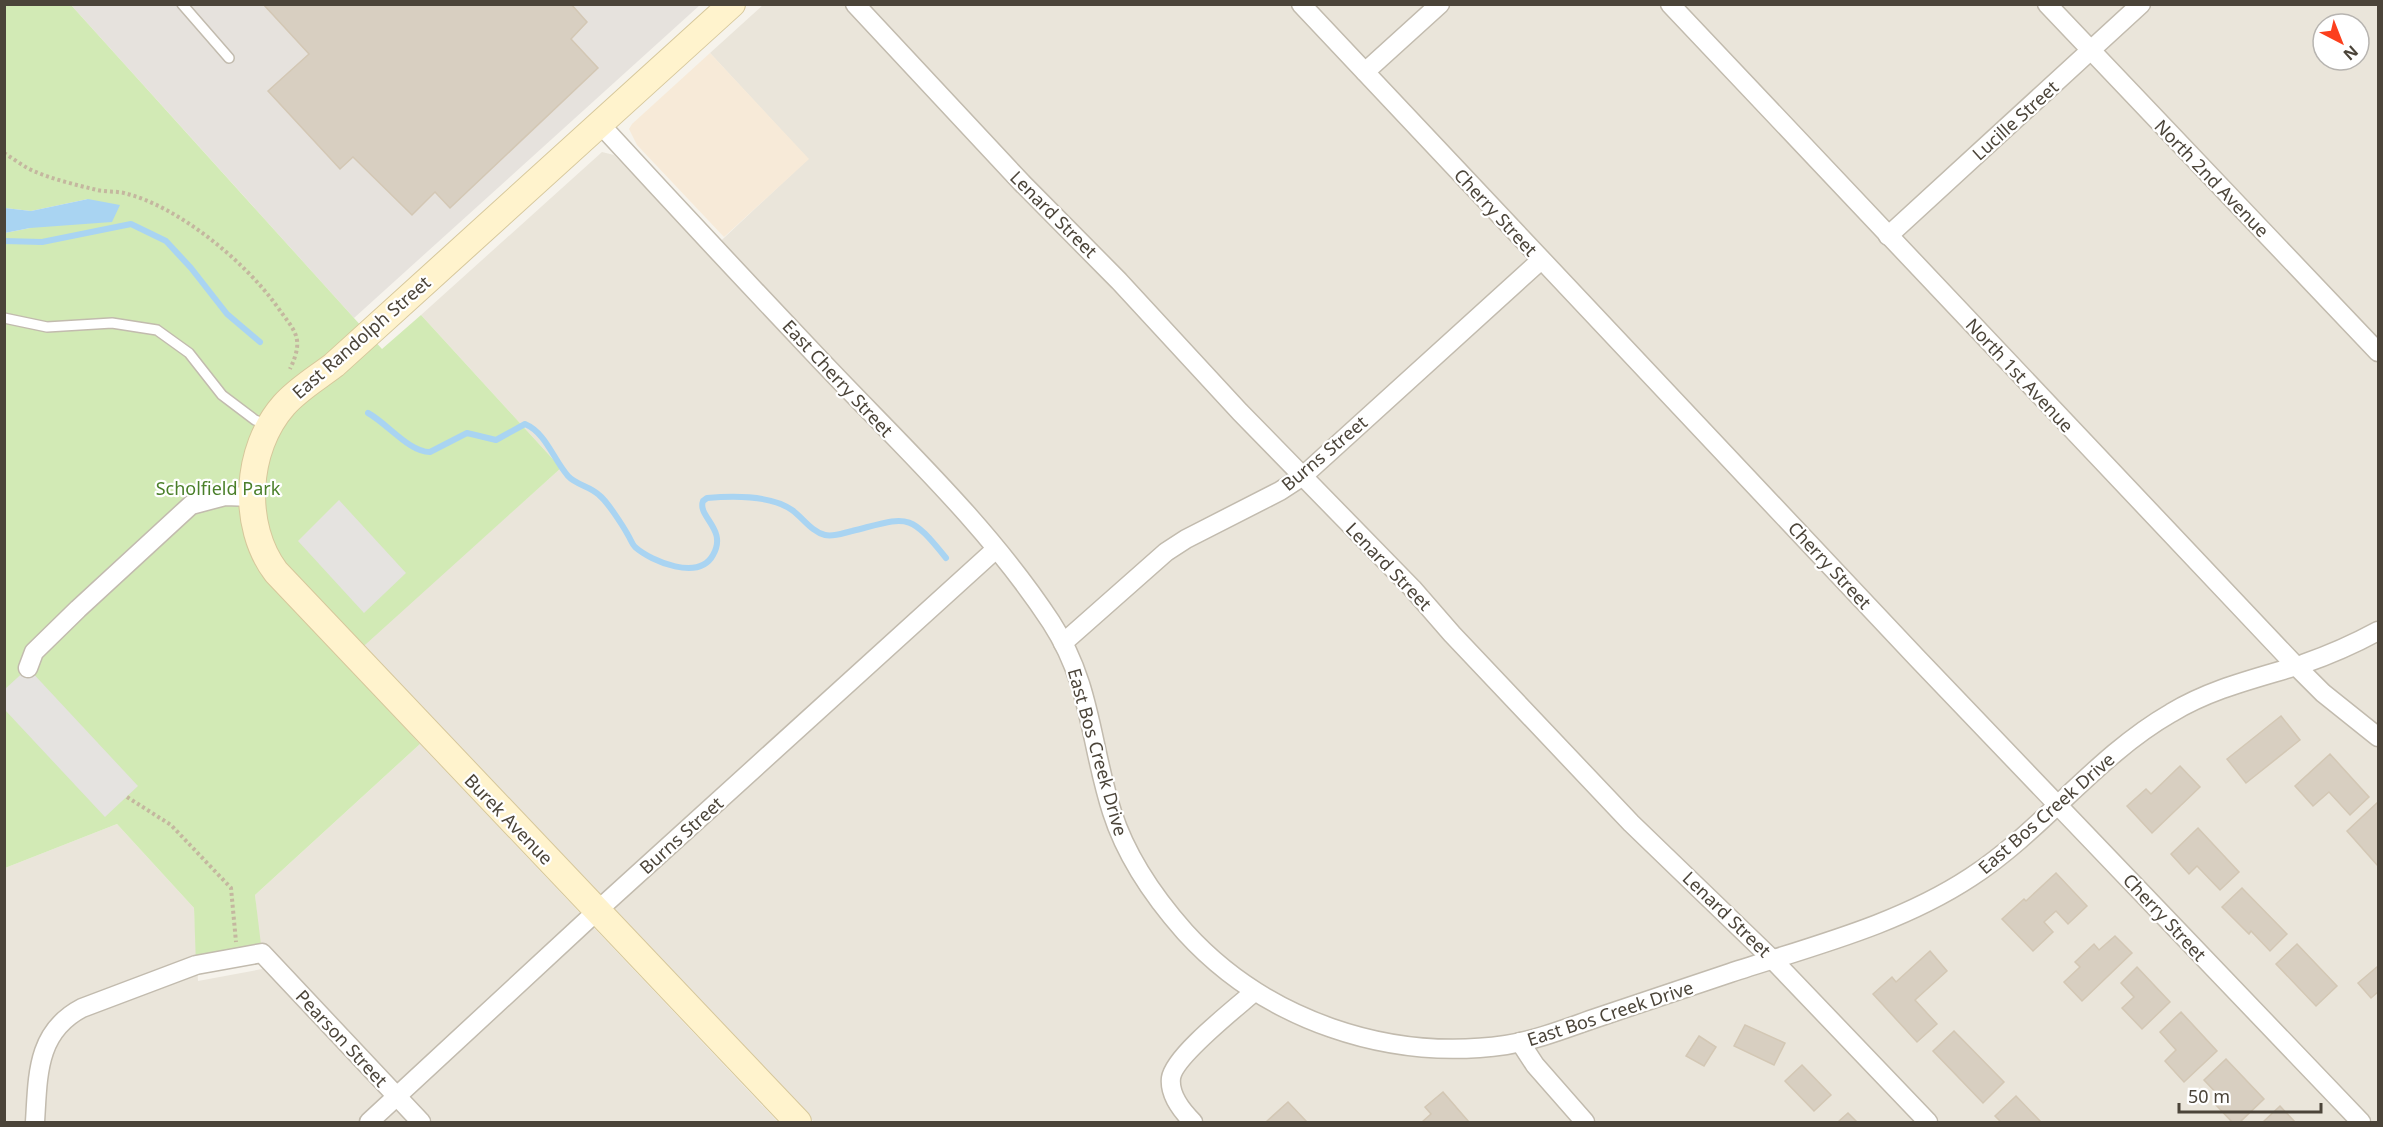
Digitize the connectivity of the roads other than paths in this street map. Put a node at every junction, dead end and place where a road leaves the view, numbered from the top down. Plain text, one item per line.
1 (182, 4) edge
2 (732, 4) edge
3 (855, 4) edge
4 (1301, 4) edge
5 (1440, 4) edge
6 (1670, 4) edge
7 (2047, 4) edge
8 (2141, 4) edge
9 (2091, 51) junction
10 (229, 58) dead end
11 (1365, 72) junction
12 (600, 124) junction
13 (1888, 236) junction
14 (1540, 260) junction
15 (4, 318) edge
16 (2379, 352) edge
17 (270, 426) junction
18 (1303, 476) junction
19 (253, 497) junction
20 (996, 549) junction
21 (2379, 631) edge
22 (1063, 643) junction
23 (2296, 666) junction
24 (28, 668) dead end
25 (2379, 737) edge
26 (2059, 805) junction
27 (597, 911) junction
28 (1773, 960) junction
29 (1254, 992) junction
30 (1520, 1042) junction
31 (397, 1096) junction
32 (35, 1122) edge
33 (369, 1122) edge
34 (422, 1122) edge
35 (798, 1122) edge
36 (1193, 1122) edge
37 (1585, 1122) edge
38 (1928, 1122) edge
39 (2361, 1122) edge

1 - 10 lane
2 - 12 street, East Randolph Street
3 - 18 street, Lenard Street
4 - 11 street, Cherry Street
5 - 11 street
6 - 13 street, North 1st Avenue
7 - 9 street, North 2nd Avenue
8 - 9 street, Lucille Street
9 - 13 street, Lucille Street
9 - 16 street, North 2nd Avenue
11 - 14 street, Cherry Street
12 - 17 street, East Randolph Street
12 - 20 street, East Cherry Street
13 - 23 street, North 1st Avenue
14 - 18 street, Burns Street
14 - 26 street, Cherry Street
15 - 17 lane
17 - 19 street, East Randolph Street
18 - 22 street, Burns Street
18 - 28 street, Lenard Street
19 - 24 street
19 - 27 street, Burek Avenue
20 - 22 street, East Cherry Street
20 - 27 street, Burns Street
21 - 23 street, East Bos Creek Drive
22 - 29 street, East Bos Creek Drive
23 - 25 street, North 1st Avenue
23 - 26 street, East Bos Creek Drive
26 - 28 street, East Bos Creek Drive
26 - 39 street, Cherry Street
27 - 31 street, Burns Street
27 - 35 street, Burek Avenue
28 - 30 street, East Bos Creek Drive
28 - 38 street, Lenard Street
29 - 30 street, East Bos Creek Drive
29 - 36 street
30 - 37 street
31 - 32 street, Pearson Street
31 - 33 street, Burns Street
31 - 34 street, Pearson Street

